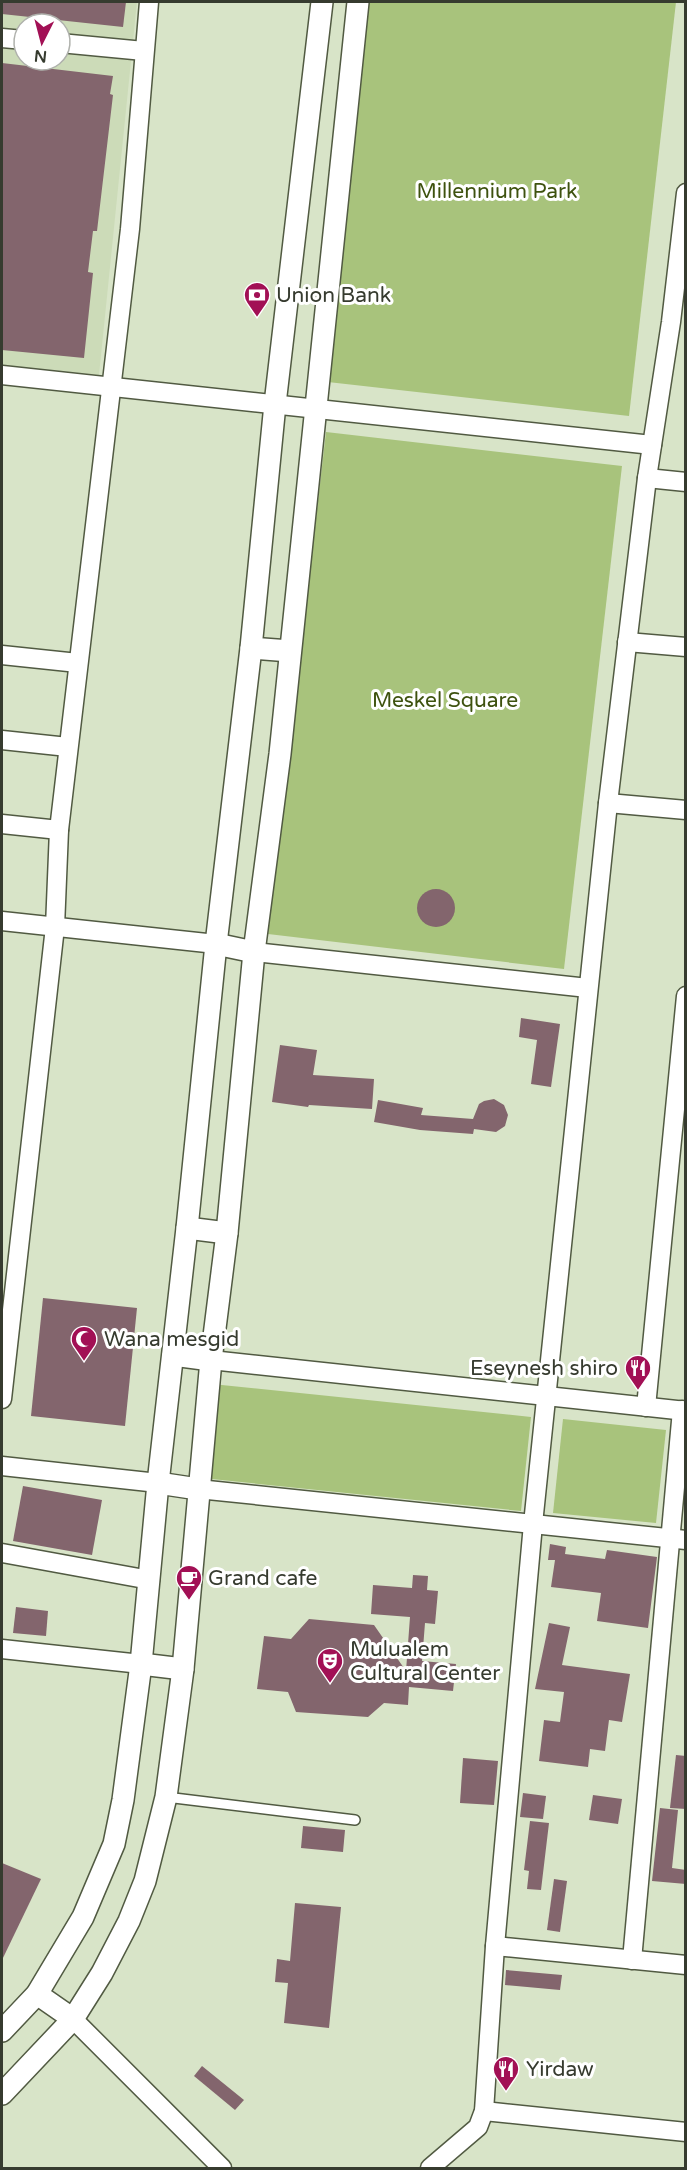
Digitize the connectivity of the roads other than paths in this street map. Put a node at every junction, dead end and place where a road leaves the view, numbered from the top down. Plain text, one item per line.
1 (149, 2) edge
2 (322, 2) edge
3 (358, 2) edge
4 (72, 44) edge
5 (144, 51) junction
6 (686, 193) edge
7 (678, 322) edge
8 (2, 375) edge
9 (112, 387) junction
10 (274, 404) junction
11 (315, 409) junction
12 (652, 445) junction
13 (647, 477) junction
14 (686, 482) edge
15 (627, 642) junction
16 (686, 647) edge
17 (251, 648) junction
18 (290, 651) junction
19 (2, 655) edge
20 (78, 663) junction
21 (2, 740) edge
22 (68, 747) junction
23 (608, 803) junction
24 (686, 810) edge
25 (2, 824) edge
26 (59, 830) junction
27 (2, 921) edge
28 (55, 927) junction
29 (216, 944) junction
30 (254, 952) junction
31 (588, 988) junction
32 (686, 996) edge
33 (187, 1228) junction
34 (227, 1233) junction
35 (8, 1279) edge
36 (173, 1355) junction
37 (211, 1360) junction
38 (546, 1396) junction
39 (2, 1399) edge
40 (646, 1407) junction
41 (683, 1411) edge
42 (2, 1466) edge
43 (158, 1483) junction
44 (198, 1489) junction
45 (533, 1524) junction
46 (678, 1540) edge
47 (2, 1553) edge
48 (150, 1580) junction
49 (2, 1648) edge
50 (141, 1664) junction
51 (183, 1669) junction
52 (166, 1797) junction
53 (355, 1820) dead end
54 (495, 1946) junction
55 (632, 1960) junction
56 (686, 1965) edge
57 (37, 1994) junction
58 (72, 2019) junction
59 (2, 2031) edge
60 (2, 2094) edge
61 (484, 2111) junction
62 (686, 2132) edge
63 (222, 2169) edge
64 (430, 2169) edge

1 - 5 street
2 - 10 street
3 - 11 street
4 - 5 street
5 - 9 street
6 - 7 street
7 - 12 street
8 - 9 street
9 - 10 street
9 - 20 street
10 - 11 street
10 - 17 street
11 - 12 street
11 - 18 street
12 - 13 street
13 - 14 street
13 - 15 street
15 - 16 street
15 - 23 street
17 - 18 street
17 - 29 street
18 - 30 street
19 - 20 street
20 - 22 street
21 - 22 street
22 - 26 street
23 - 24 street
23 - 31 street
25 - 26 street
26 - 28 street
27 - 28 street
28 - 29 street
28 - 35 street
29 - 30 street
29 - 33 street
30 - 31 street
30 - 34 street
31 - 38 street
32 - 40 street
33 - 34 street
33 - 36 street
34 - 37 street
35 - 39 street
36 - 37 street
36 - 43 street
37 - 38 street
37 - 44 street
38 - 40 street
38 - 45 street
40 - 41 street
41 - 46 street
42 - 43 street
43 - 44 street
43 - 48 street
44 - 45 street
44 - 51 street
45 - 46 street
45 - 54 street
46 - 55 street
47 - 48 street
48 - 50 street
49 - 50 street
50 - 51 street
50 - 57 street
51 - 52 street
52 - 53 lane
52 - 58 street
54 - 55 street
54 - 61 street
55 - 56 street
57 - 58 street
57 - 59 street
58 - 60 street
58 - 63 street
61 - 62 street
61 - 64 street

